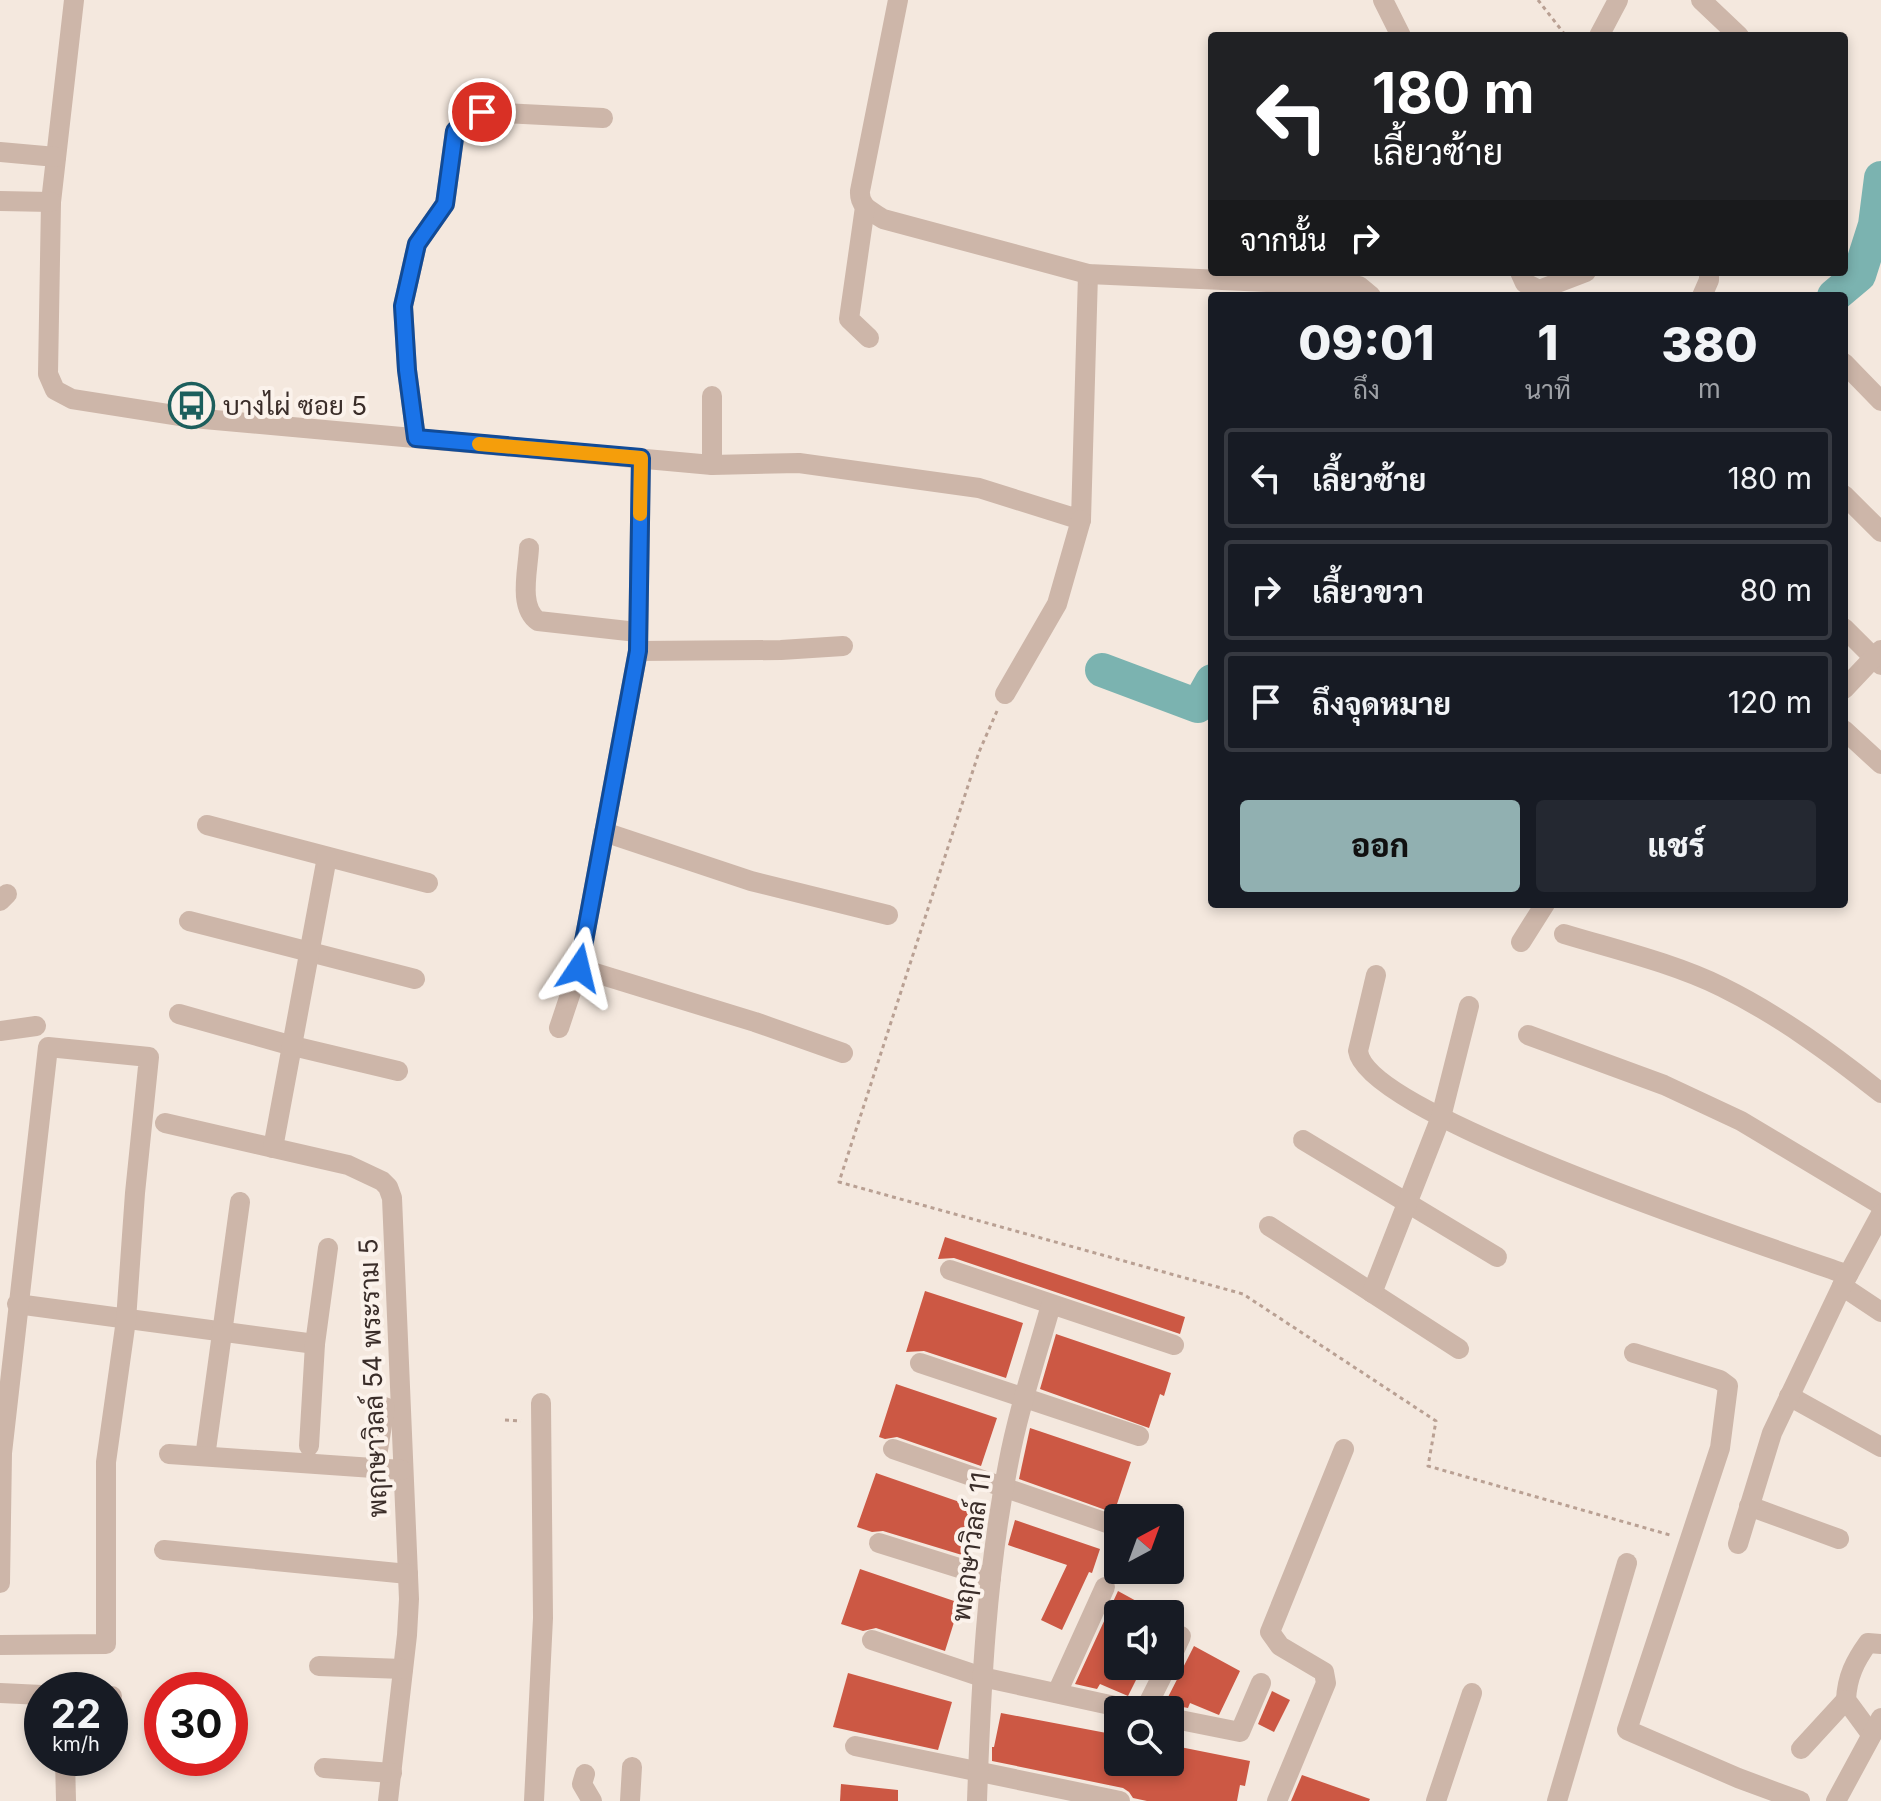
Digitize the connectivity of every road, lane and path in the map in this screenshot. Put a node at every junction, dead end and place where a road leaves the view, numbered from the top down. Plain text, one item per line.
1 (74, 0) edge
2 (898, 0) edge
3 (1383, 0) edge
4 (1538, 0) edge
5 (1618, 0) edge
6 (1701, 0) edge
7 (1399, 32) edge
8 (1563, 32) edge
9 (1601, 32) edge
10 (1735, 32) edge
11 (603, 118) dead end
12 (0, 152) edge
13 (56, 157) junction
14 (0, 201) edge
15 (51, 202) junction
16 (865, 207) junction
17 (1088, 274) junction
18 (1522, 276) edge
19 (1576, 276) edge
20 (1366, 292) edge
21 (869, 338) dead end
22 (1848, 367) edge
23 (712, 396) dead end
24 (1881, 401) edge
25 (416, 438) junction
26 (641, 458) junction
27 (712, 465) junction
28 (1848, 499) edge
29 (1081, 520) junction
30 (1881, 532) edge
31 (529, 548) dead end
32 (1848, 631) edge
33 (637, 642) junction
34 (843, 646) dead end
35 (1879, 657) edge
36 (1848, 685) edge
37 (1005, 694) joint
38 (1848, 734) edge
39 (1881, 764) edge
40 (207, 825) dead end
41 (604, 832) junction
42 (327, 857) junction
43 (428, 883) dead end
44 (1542, 908) edge
45 (888, 915) dead end
46 (189, 921) dead end
47 (1564, 934) dead end
48 (1521, 942) dead end
49 (310, 951) junction
50 (579, 968) junction
51 (1376, 975) dead end
52 (415, 979) dead end
53 (1469, 1006) dead end
54 (179, 1014) dead end
55 (36, 1026) dead end
56 (559, 1028) dead end
57 (0, 1031) edge
58 (1528, 1035) dead end
59 (293, 1046) junction
60 (843, 1053) dead end
61 (398, 1071) dead end
62 (1881, 1093) edge
63 (1441, 1117) junction
64 (165, 1123) dead end
65 (1303, 1140) dead end
66 (273, 1148) junction
67 (240, 1202) dead end
68 (1407, 1204) junction
69 (1881, 1205) edge
70 (1881, 1214) edge
71 (1269, 1226) dead end
72 (328, 1248) dead end
73 (1497, 1257) dead end
74 (950, 1270) dead end
75 (1845, 1280) junction
76 (1372, 1293) junction
77 (17, 1304) junction
78 (1051, 1305) junction
79 (1881, 1312) edge
80 (126, 1320) junction
81 (221, 1332) junction
82 (315, 1344) junction
83 (1174, 1345) dead end
84 (1459, 1349) dead end
85 (1634, 1353) dead end
86 (920, 1363) dead end
87 (1024, 1396) junction
88 (1789, 1396) junction
89 (541, 1403) dead end
90 (385, 1407) dead end
91 (1139, 1436) dead end
92 (309, 1446) dead end
93 (1881, 1447) edge
94 (893, 1449) dead end
95 (1344, 1449) dead end
96 (206, 1450) dead end
97 (1, 1453) edge
98 (169, 1454) dead end
99 (375, 1468) junction
100 (402, 1470) junction
101 (1004, 1488) junction
102 (1749, 1506) junction
103 (1104, 1522) edge
104 (1839, 1539) dead end
105 (1689, 1540) junction
106 (879, 1543) dead end
107 (1738, 1544) dead end
108 (164, 1550) dead end
109 (1627, 1563) dead end
110 (408, 1574) junction
111 (991, 1578) junction
112 (0, 1583) edge
113 (1105, 1587) dead end
114 (872, 1640) dead end
115 (1881, 1644) edge
116 (0, 1645) edge
117 (319, 1666) dead end
118 (403, 1669) junction
119 (982, 1677) junction
120 (1261, 1683) dead end
121 (0, 1693) edge
122 (1057, 1693) junction
123 (1472, 1693) dead end
124 (24, 1694) edge
125 (1846, 1700) junction
126 (1104, 1704) edge
127 (1184, 1720) edge
128 (1876, 1726) edge
129 (855, 1746) dead end
130 (1801, 1749) dead end
131 (632, 1767) dead end
132 (324, 1768) dead end
133 (978, 1772) junction
134 (392, 1773) junction
135 (585, 1774) dead end
136 (65, 1776) edge
137 (66, 1801) edge
138 (388, 1801) edge
139 (534, 1801) edge
140 (592, 1801) edge
141 (630, 1801) edge
142 (977, 1801) edge
143 (1120, 1801) edge
144 (1277, 1801) edge
145 (1436, 1801) edge
146 (1557, 1801) edge
147 (1800, 1801) edge
148 (1836, 1801) edge

1 - 13 street
2 - 16 street
3 - 7 street
4 - 8 path
5 - 9 street
6 - 10 street
11 - 25 street
12 - 13 street
13 - 15 street
14 - 15 street
15 - 25 street
16 - 17 street
16 - 21 street
17 - 20 street
17 - 29 street
18 - 19 street
22 - 24 street
23 - 27 street
25 - 26 street
26 - 27 street
26 - 33 street
27 - 29 street
28 - 30 street
29 - 37 street
31 - 33 street
32 - 35 street
33 - 34 street
33 - 41 street
35 - 36 street
37 - 105 path
38 - 39 street
40 - 42 street
41 - 45 street
41 - 50 street
42 - 43 street
42 - 49 street
44 - 48 street
46 - 49 street
47 - 62 street
49 - 52 street
49 - 59 street
50 - 56 street
50 - 60 street
51 - 63 street
53 - 63 street
54 - 59 street
55 - 57 street
58 - 69 street
59 - 61 street
59 - 66 street
63 - 68 street
63 - 75 street
64 - 66 street, พฤกษาวิลล์ 54 พระราม 5
65 - 68 street
66 - 100 street, พฤกษาวิลล์ 54 พระราม 5
67 - 81 street
68 - 73 street
68 - 76 street
70 - 75 street
71 - 76 street
72 - 82 street
74 - 78 street
75 - 79 street
75 - 88 street
76 - 84 street
77 - 80 street
77 - 80 street
77 - 97 street
78 - 83 street
78 - 87 street, พฤกษาวิลล์ 11
80 - 81 street
80 - 116 street
81 - 82 street
81 - 96 street
82 - 92 street
85 - 105 street
86 - 87 street
87 - 91 street
87 - 101 street, พฤกษาวิลล์ 11
88 - 93 street
88 - 102 street
89 - 139 street
90 - 99 street
94 - 101 street
95 - 144 street
97 - 112 street
98 - 99 street
99 - 100 street
100 - 110 street, พฤกษาวิลล์ 54 พระราม 5
101 - 103 street
101 - 111 street, พฤกษาวิลล์ 11
102 - 104 street
102 - 107 street
105 - 147 street
106 - 111 street
108 - 110 street
109 - 146 street
110 - 118 street, พฤกษาวิลล์ 54 พระราม 5
111 - 119 street, พฤกษาวิลล์ 11
113 - 122 street
114 - 119 street
115 - 125 street
117 - 118 street
118 - 134 street, พฤกษาวิลล์ 54 พระราม 5
119 - 122 street
119 - 133 street, พฤกษาวิลล์ 11
120 - 127 street
121 - 124 street
122 - 126 street
123 - 145 street
125 - 128 street
125 - 130 street
128 - 148 street
129 - 133 street
131 - 141 street
132 - 134 street
133 - 142 street, พฤกษาวิลล์ 11
133 - 143 street
134 - 138 street, พฤกษาวิลล์ 54 พระราม 5
135 - 140 street
136 - 137 street

